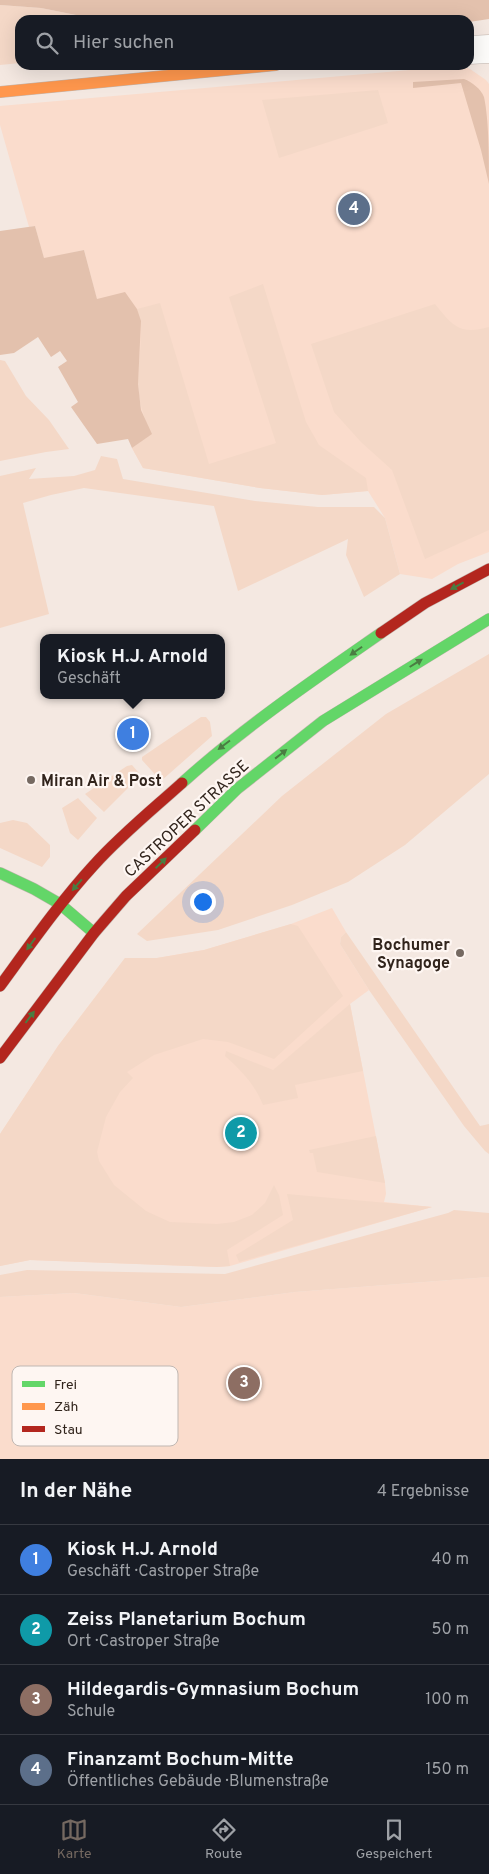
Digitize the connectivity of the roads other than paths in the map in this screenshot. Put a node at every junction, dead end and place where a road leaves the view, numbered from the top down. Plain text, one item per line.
1 (489, 49) edge
2 (474, 50) edge
3 (225, 70) edge
4 (0, 92) edge
5 (489, 569) edge
6 (489, 619) edge
7 (0, 873) edge
8 (60, 904) junction
9 (94, 933) junction
10 (0, 986) edge
11 (0, 1058) edge

1 - 2 street
3 - 4 main road
5 -> 8 main road, CASTROPER STRASSE
9 -> 6 main road, CASTROPER STRASSE
7 - 8 main road
8 - 9 main road
8 -> 10 main road, CASTROPER STRASSE
11 -> 9 main road, CASTROPER STRASSE

